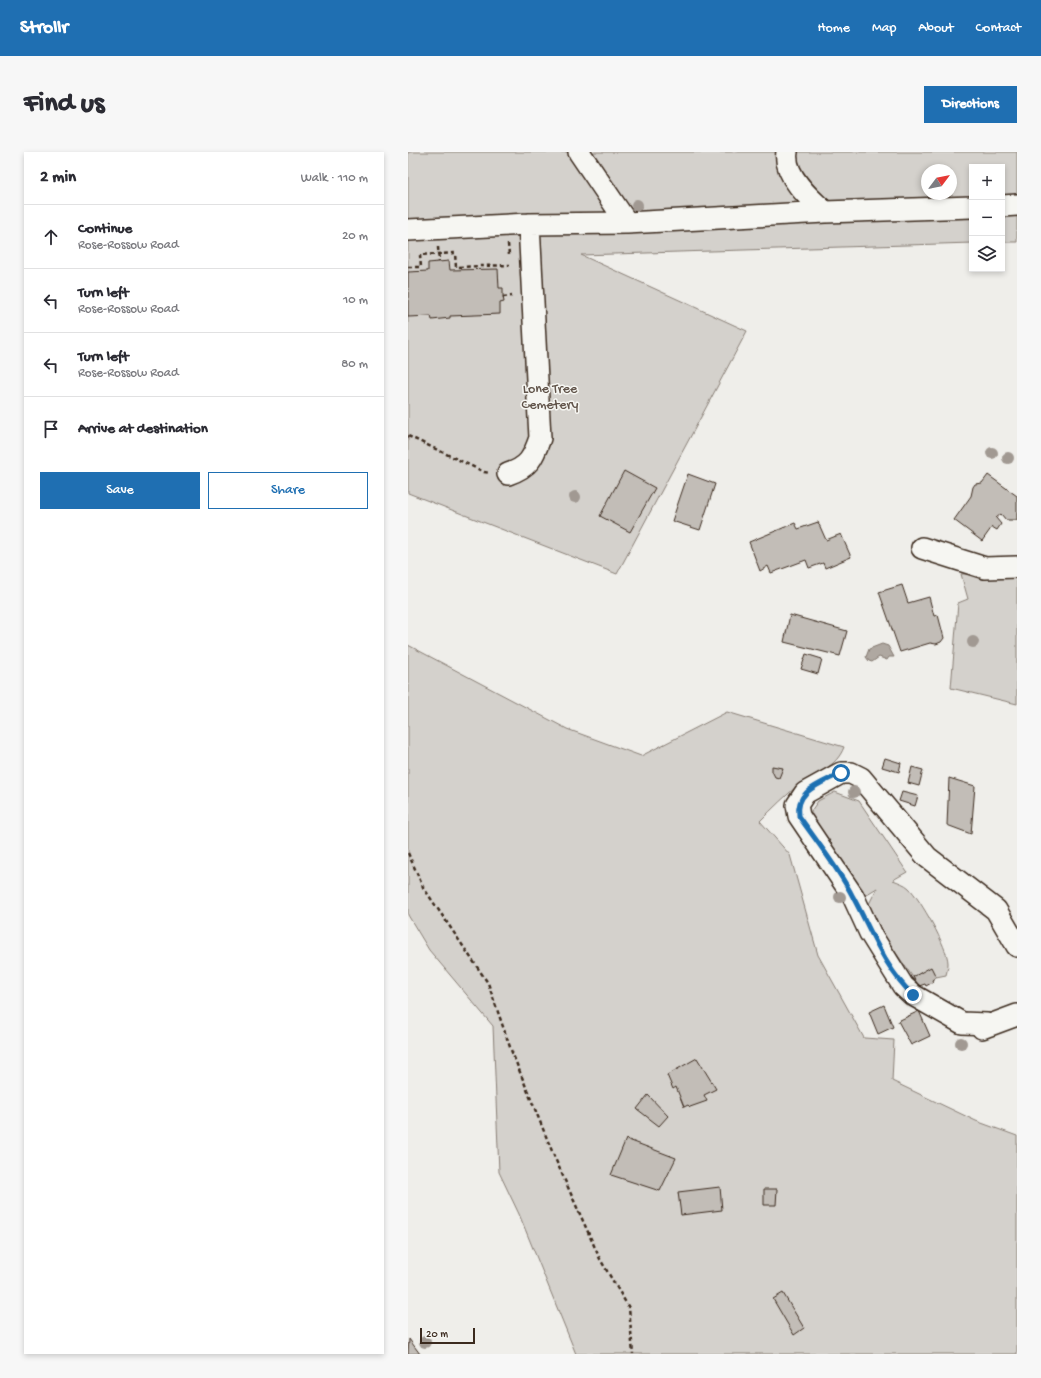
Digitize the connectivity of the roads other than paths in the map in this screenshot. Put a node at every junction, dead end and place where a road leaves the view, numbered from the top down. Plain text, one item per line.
1 (579, 152) edge
2 (787, 152) edge
3 (1017, 205) edge
4 (1005, 206) edge
5 (969, 207) edge
6 (825, 212) junction
7 (627, 223) junction
8 (529, 224) junction
9 (408, 230) edge
10 (508, 474) road end
11 (922, 548) dead end
12 (1017, 567) edge
13 (1017, 946) edge
14 (1017, 1015) edge

1 - 7 lane
2 - 6 lane
3 - 4 lane
5 - 6 lane
6 - 7 lane
7 - 8 lane
8 - 9 lane
8 - 10 lane
11 - 12 lane
13 - 14 lane

